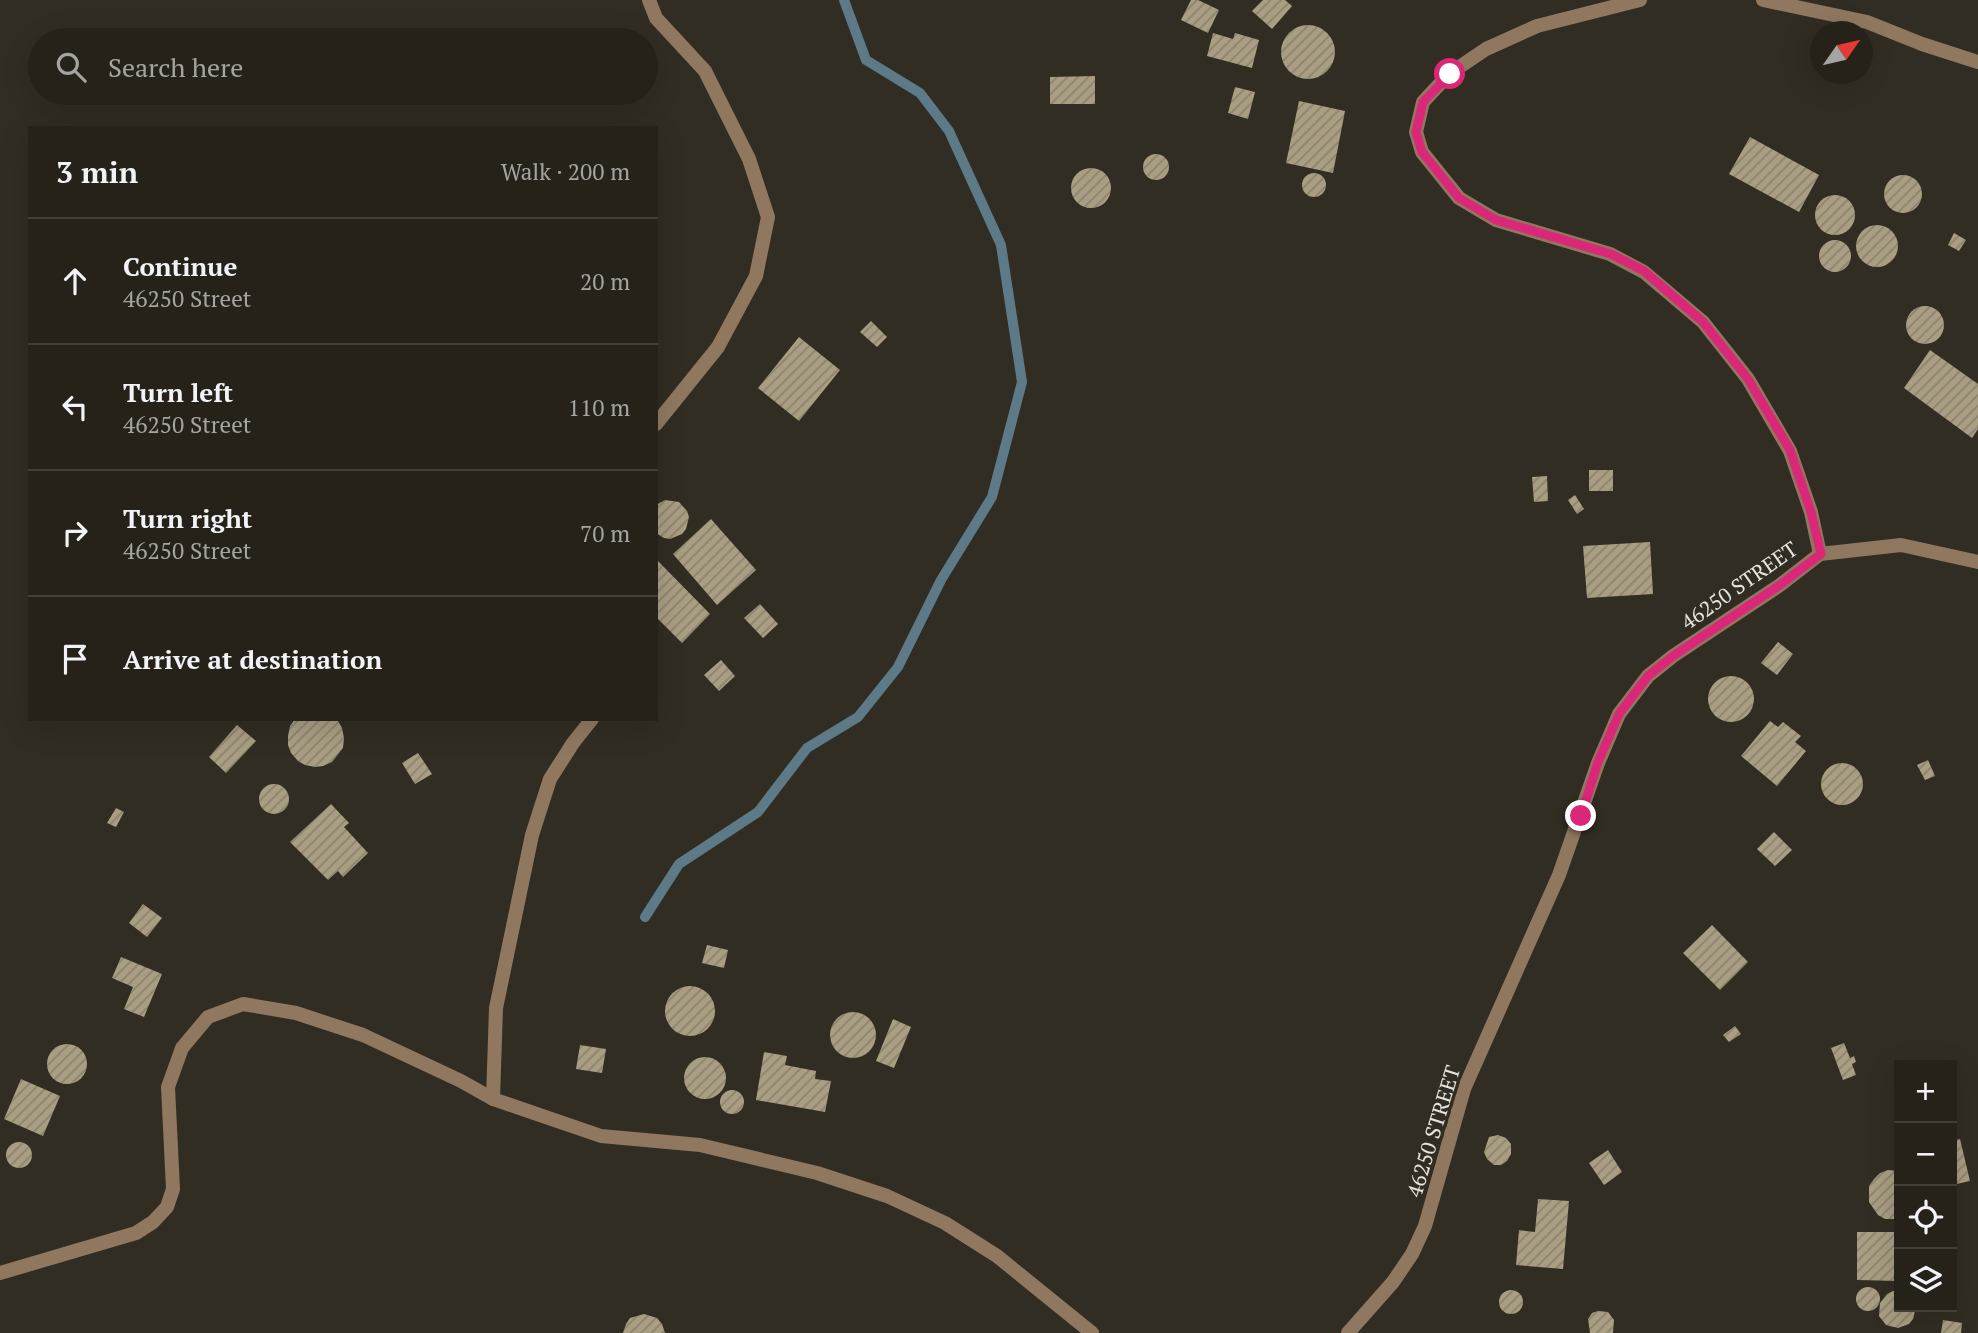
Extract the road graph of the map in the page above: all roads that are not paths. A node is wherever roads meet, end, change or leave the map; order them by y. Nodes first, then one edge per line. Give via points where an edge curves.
1 (649, 0) edge
2 (1640, 0) edge
3 (1763, 0) edge
4 (1978, 62) edge
5 (658, 422) edge
6 (1821, 554) junction
7 (1978, 562) edge
8 (590, 721) edge
9 (493, 1099) junction
10 (0, 1273) edge
11 (1092, 1333) edge
12 (1348, 1333) edge

1 - 5 street via 656,18 705,71 749,159 768,217 756,276 718,347
2 - 6 street, 46250 STREET via 1536,26 1486,49 1450,74 1423,102 1416,132 1422,152 1459,198 1496,220 1611,254 1644,271 1703,322 1748,379 1790,450
3 - 4 street via 1867,22
6 - 7 street via 1901,545
6 - 12 street, 46250 STREET via 1673,656 1648,676 1619,714 1559,876 1464,1089 1425,1226 1394,1282
8 - 9 street via 550,779 532,835 496,1008
9 - 10 street via 363,1035 296,1013 243,1004 208,1017 182,1048 168,1087 173,1189 167,1207 136,1233
9 - 11 street via 601,1136 700,1145 817,1173 887,1196 945,1223 997,1255

